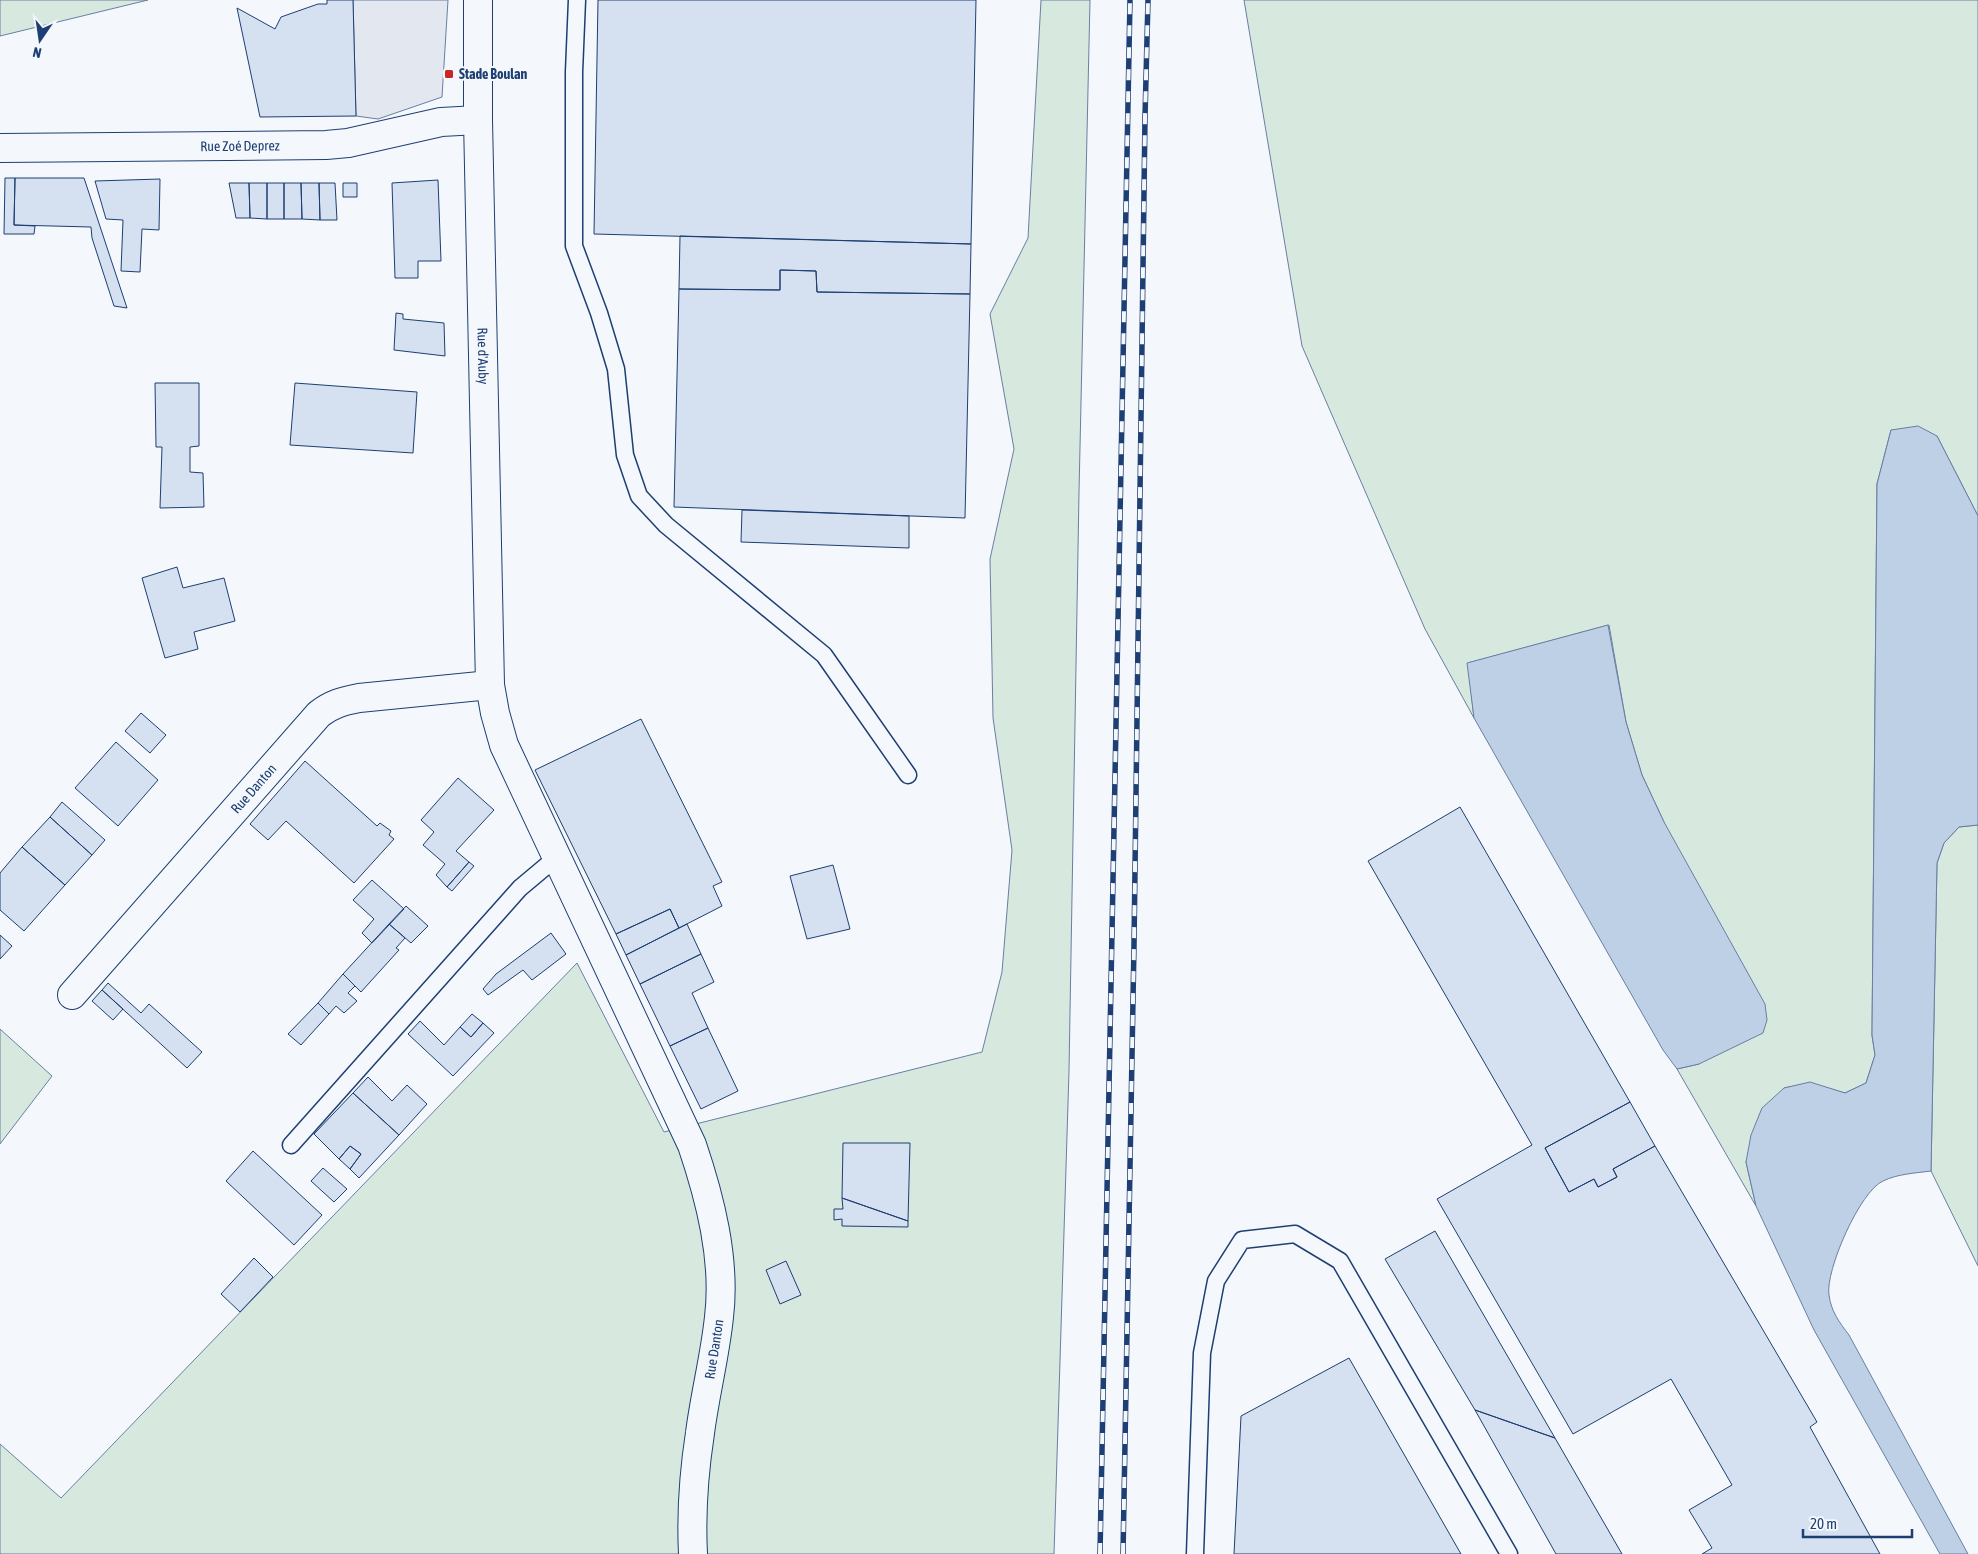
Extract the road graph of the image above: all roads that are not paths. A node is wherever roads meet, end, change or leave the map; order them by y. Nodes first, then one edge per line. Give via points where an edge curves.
1 (478, 0) edge
2 (577, 0) edge
3 (478, 120) junction
4 (0, 148) edge
5 (490, 685) junction
6 (908, 776) dead end
7 (557, 857) junction
8 (72, 995) dead end
9 (291, 1145) dead end
10 (693, 1554) edge
11 (1195, 1554) edge
12 (1509, 1554) edge

1 - 3 street, Rue d'Auby
2 - 6 lane via 574,246 600,313 616,369 625,455 639,496 666,525 824,655
3 - 4 street, Rue Zoé Deprez via 441,122 326,145
3 - 5 street, Rue d'Auby
5 - 7 street, Rue d'Auby via 504,745
5 - 8 street, Rue Danton via 359,698 329,706
7 - 9 lane via 520,888
7 - 10 street, Rue Danton via 692,1145 714,1228 720,1294 697,1455
11 - 12 lane via 1202,1353 1216,1281 1242,1240 1295,1234 1340,1261

